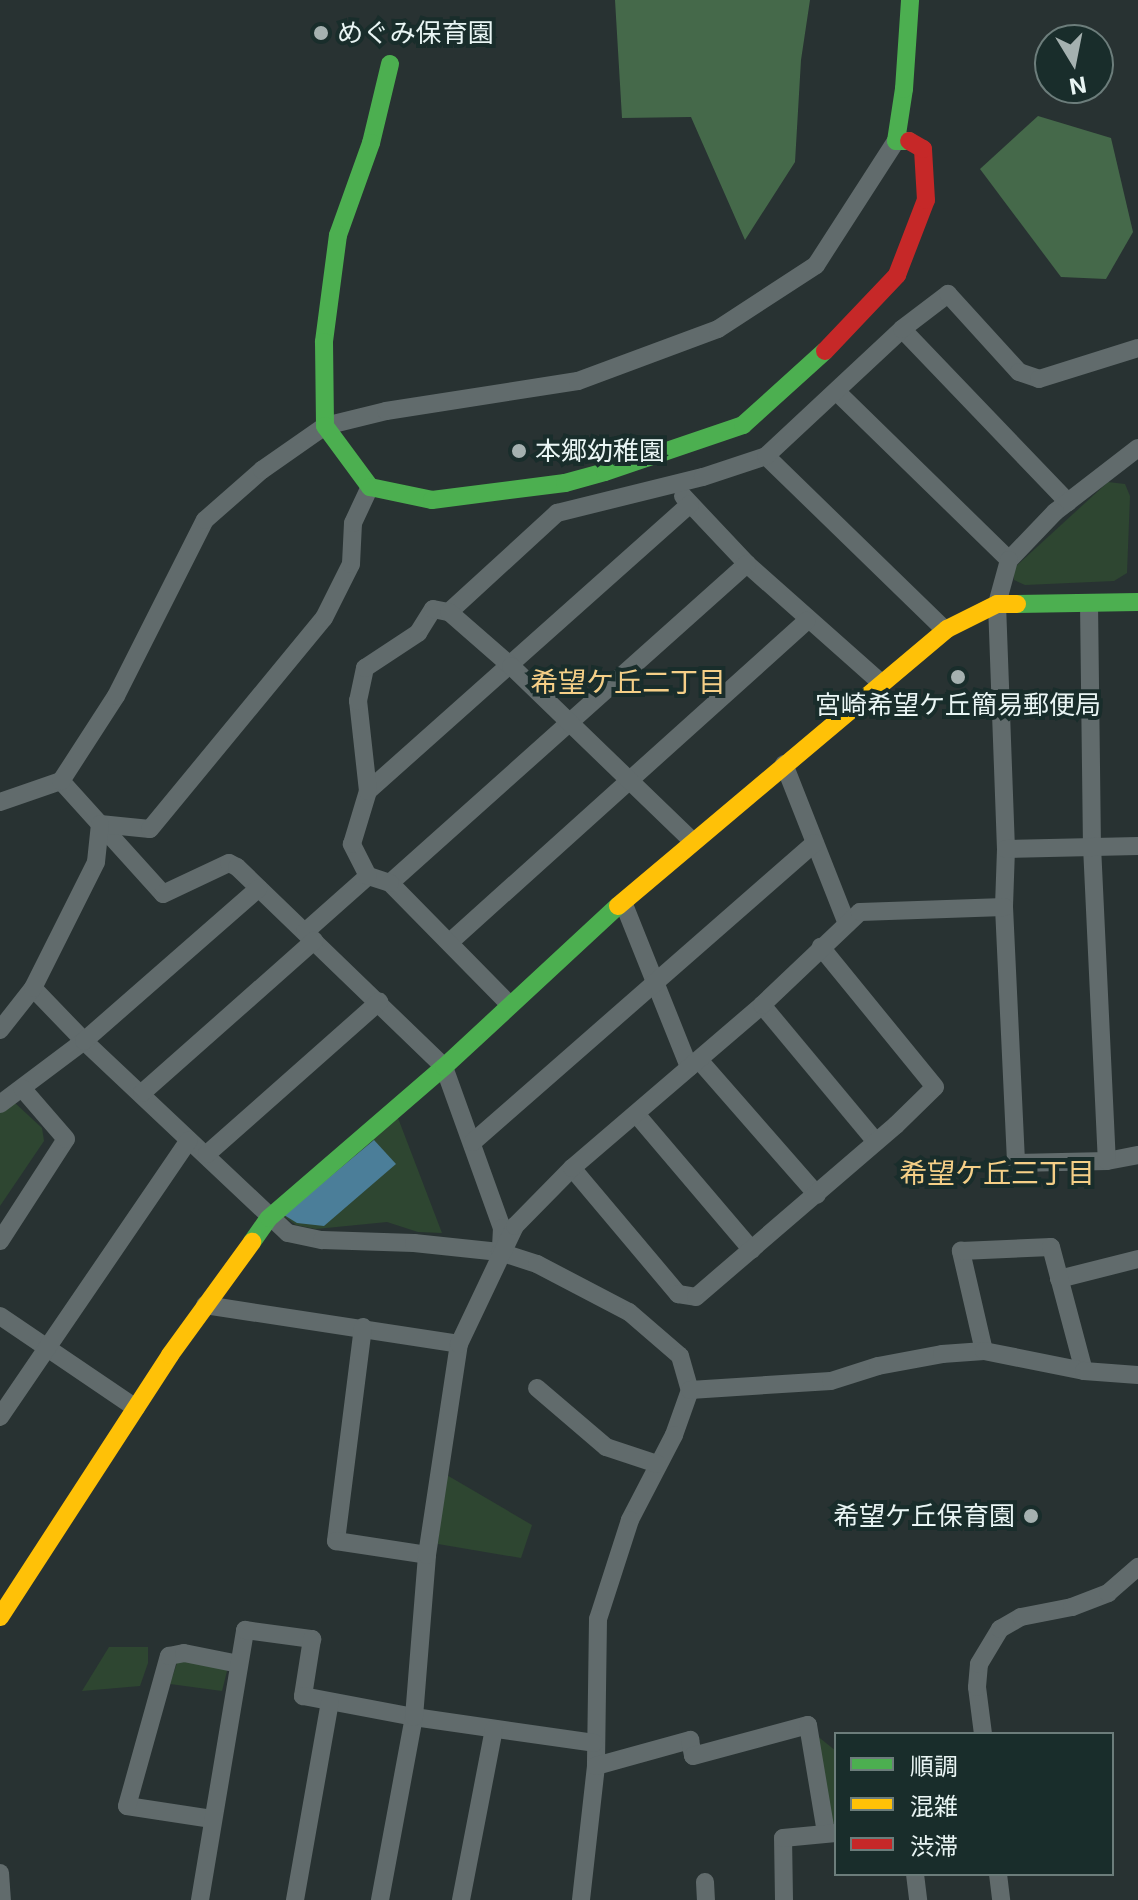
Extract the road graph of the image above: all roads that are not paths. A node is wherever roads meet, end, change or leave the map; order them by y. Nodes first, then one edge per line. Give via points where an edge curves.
1 (910, 0) edge
2 (390, 64) dead end
3 (896, 141) junction
4 (902, 329) junction
5 (1138, 348) edge
6 (837, 392) junction
7 (325, 426) junction
8 (1138, 448) edge
9 (766, 456) junction
10 (674, 484) junction
11 (370, 487) junction
12 (1068, 502) junction
13 (690, 504) junction
14 (1009, 560) junction
15 (747, 564) junction
16 (1138, 602) edge
17 (1089, 603) junction
18 (997, 604) junction
19 (449, 612) junction
20 (807, 621) junction
21 (945, 630) junction
22 (511, 666) junction
23 (881, 683) junction
24 (570, 723) junction
25 (784, 764) junction
26 (629, 780) junction
27 (61, 781) junction
28 (368, 791) junction
29 (0, 802) edge
30 (100, 824) junction
31 (692, 841) junction
32 (814, 843) junction
33 (1092, 846) junction
34 (1138, 846) edge
35 (1006, 849) junction
36 (368, 876) junction
37 (390, 883) junction
38 (259, 888) junction
39 (623, 902) junction
40 (1004, 907) junction
41 (847, 924) junction
42 (310, 937) junction
43 (450, 942) junction
44 (821, 947) junction
45 (654, 984) junction
46 (33, 988) junction
47 (379, 1002) junction
48 (509, 1004) junction
49 (762, 1005) junction
50 (0, 1030) edge
51 (84, 1041) junction
52 (694, 1064) junction
53 (444, 1067) junction
54 (22, 1088) junction
55 (142, 1093) junction
56 (0, 1104) edge
57 (637, 1115) junction
58 (189, 1140) junction
59 (473, 1142) junction
60 (876, 1142) junction
61 (207, 1154) junction
62 (1138, 1155) edge
63 (1107, 1161) junction
64 (572, 1168) junction
65 (817, 1195) junction
66 (269, 1218) junction
67 (0, 1241) edge
68 (752, 1250) junction
69 (500, 1252) junction
70 (1138, 1259) edge
71 (1059, 1279) junction
72 (205, 1305) junction
73 (0, 1316) edge
74 (363, 1327) junction
75 (459, 1344) junction
76 (45, 1347) junction
77 (984, 1351) junction
78 (1084, 1371) junction
79 (1138, 1375) edge
80 (537, 1388) dead end
81 (690, 1390) junction
82 (136, 1408) junction
83 (0, 1417) edge
84 (657, 1464) junction
85 (427, 1555) junction
86 (1138, 1567) edge
87 (1, 1613) edge
88 (239, 1664) junction
89 (330, 1702) junction
90 (414, 1717) junction
91 (494, 1729) junction
92 (983, 1732) edge
93 (594, 1743) junction
94 (596, 1766) junction
95 (212, 1819) junction
96 (831, 1833) edge
97 (0, 1873) edge
98 (915, 1876) edge
99 (998, 1876) edge
100 (2, 1900) edge
101 (200, 1900) edge
102 (295, 1900) edge
103 (380, 1900) edge
104 (461, 1900) edge
105 (581, 1900) edge
106 (784, 1900) edge
107 (918, 1900) edge
108 (1001, 1900) edge

1 - 3 street
2 - 7 street via 371,143 338,235 324,342
3 - 7 street via 816,265 718,329 578,381 386,411
3 - 11 street via 912,141 923,149 926,200 897,275 805,372 743,425 565,483 432,500
4 - 5 street via 948,294 1019,372 1039,379
4 - 6 street
4 - 12 street
6 - 9 street
6 - 14 street
7 - 11 street
7 - 27 street via 252,478 205,520 116,696
8 - 12 street
9 - 10 street
9 - 21 street
10 - 13 street
10 - 19 street via 557,513
11 - 30 street via 353,523 351,564 324,618 150,829
12 - 14 street
13 - 15 street
13 - 22 street
14 - 18 street
15 - 20 street
15 - 24 street
16 - 17 street
17 - 18 street
17 - 33 street
18 - 21 street
18 - 35 street
19 - 22 street
19 - 28 street via 433,609 418,633 363,672 358,701
20 - 23 street
20 - 26 street
21 - 23 street
22 - 24 street
22 - 28 street
23 - 25 street
24 - 26 street
24 - 37 street
25 - 31 street
25 - 32 street
26 - 31 street
26 - 43 street
27 - 29 street
27 - 30 street
28 - 36 street via 352,844
30 - 38 street via 163,894 229,863
30 - 46 street via 96,862
31 - 39 street
32 - 41 street
32 - 45 street
33 - 34 street
33 - 35 street
33 - 63 street
35 - 40 street
36 - 37 street
36 - 42 street
37 - 43 street
38 - 42 street
38 - 51 street
39 - 45 street
39 - 48 street
40 - 41 street via 860,912
40 - 63 street via 1016,1163
41 - 44 street
42 - 47 street
42 - 55 street
43 - 48 street
44 - 49 street
44 - 60 street via 935,1087
45 - 52 street
45 - 59 street
46 - 50 street
46 - 51 street
47 - 53 street
47 - 61 street
48 - 53 street
49 - 52 street
49 - 60 street
51 - 54 street
51 - 55 street
52 - 57 street
52 - 65 street
53 - 59 street
53 - 66 street
54 - 56 street
54 - 67 street via 66,1139
55 - 58 street
57 - 64 street
57 - 68 street
58 - 61 street
58 - 76 street
59 - 69 street via 502,1228
60 - 65 street
61 - 66 street
62 - 63 street
64 - 68 street via 678,1294 696,1297
64 - 69 street via 515,1226
65 - 68 street
66 - 69 street via 288,1233 322,1240
66 - 72 street
69 - 75 street
69 - 81 street via 537,1264 629,1312 680,1356
70 - 71 street
71 - 77 street via 1051,1247 961,1251
71 - 78 street
72 - 74 street
72 - 82 street
73 - 76 street
74 - 75 street
74 - 85 street via 336,1541
75 - 85 street
76 - 82 street
76 - 83 street
77 - 78 street
77 - 81 street via 878,1366 831,1381
78 - 79 street
80 - 84 street via 606,1447
81 - 84 street
82 - 87 street
84 - 93 street via 630,1520 600,1607
85 - 90 street
86 - 92 street via 1108,1593 1021,1617 1000,1629 979,1664
88 - 89 street via 245,1630 312,1639 303,1696
88 - 95 street
88 - 95 street via 184,1653 169,1656 127,1806
89 - 90 street
89 - 102 street
90 - 91 street
90 - 103 street
91 - 93 street
91 - 104 street
93 - 94 street
94 - 96 street via 690,1740 693,1756 808,1725
94 - 105 street
95 - 101 street
96 - 106 street via 783,1838
97 - 100 street
98 - 107 street
99 - 108 street

